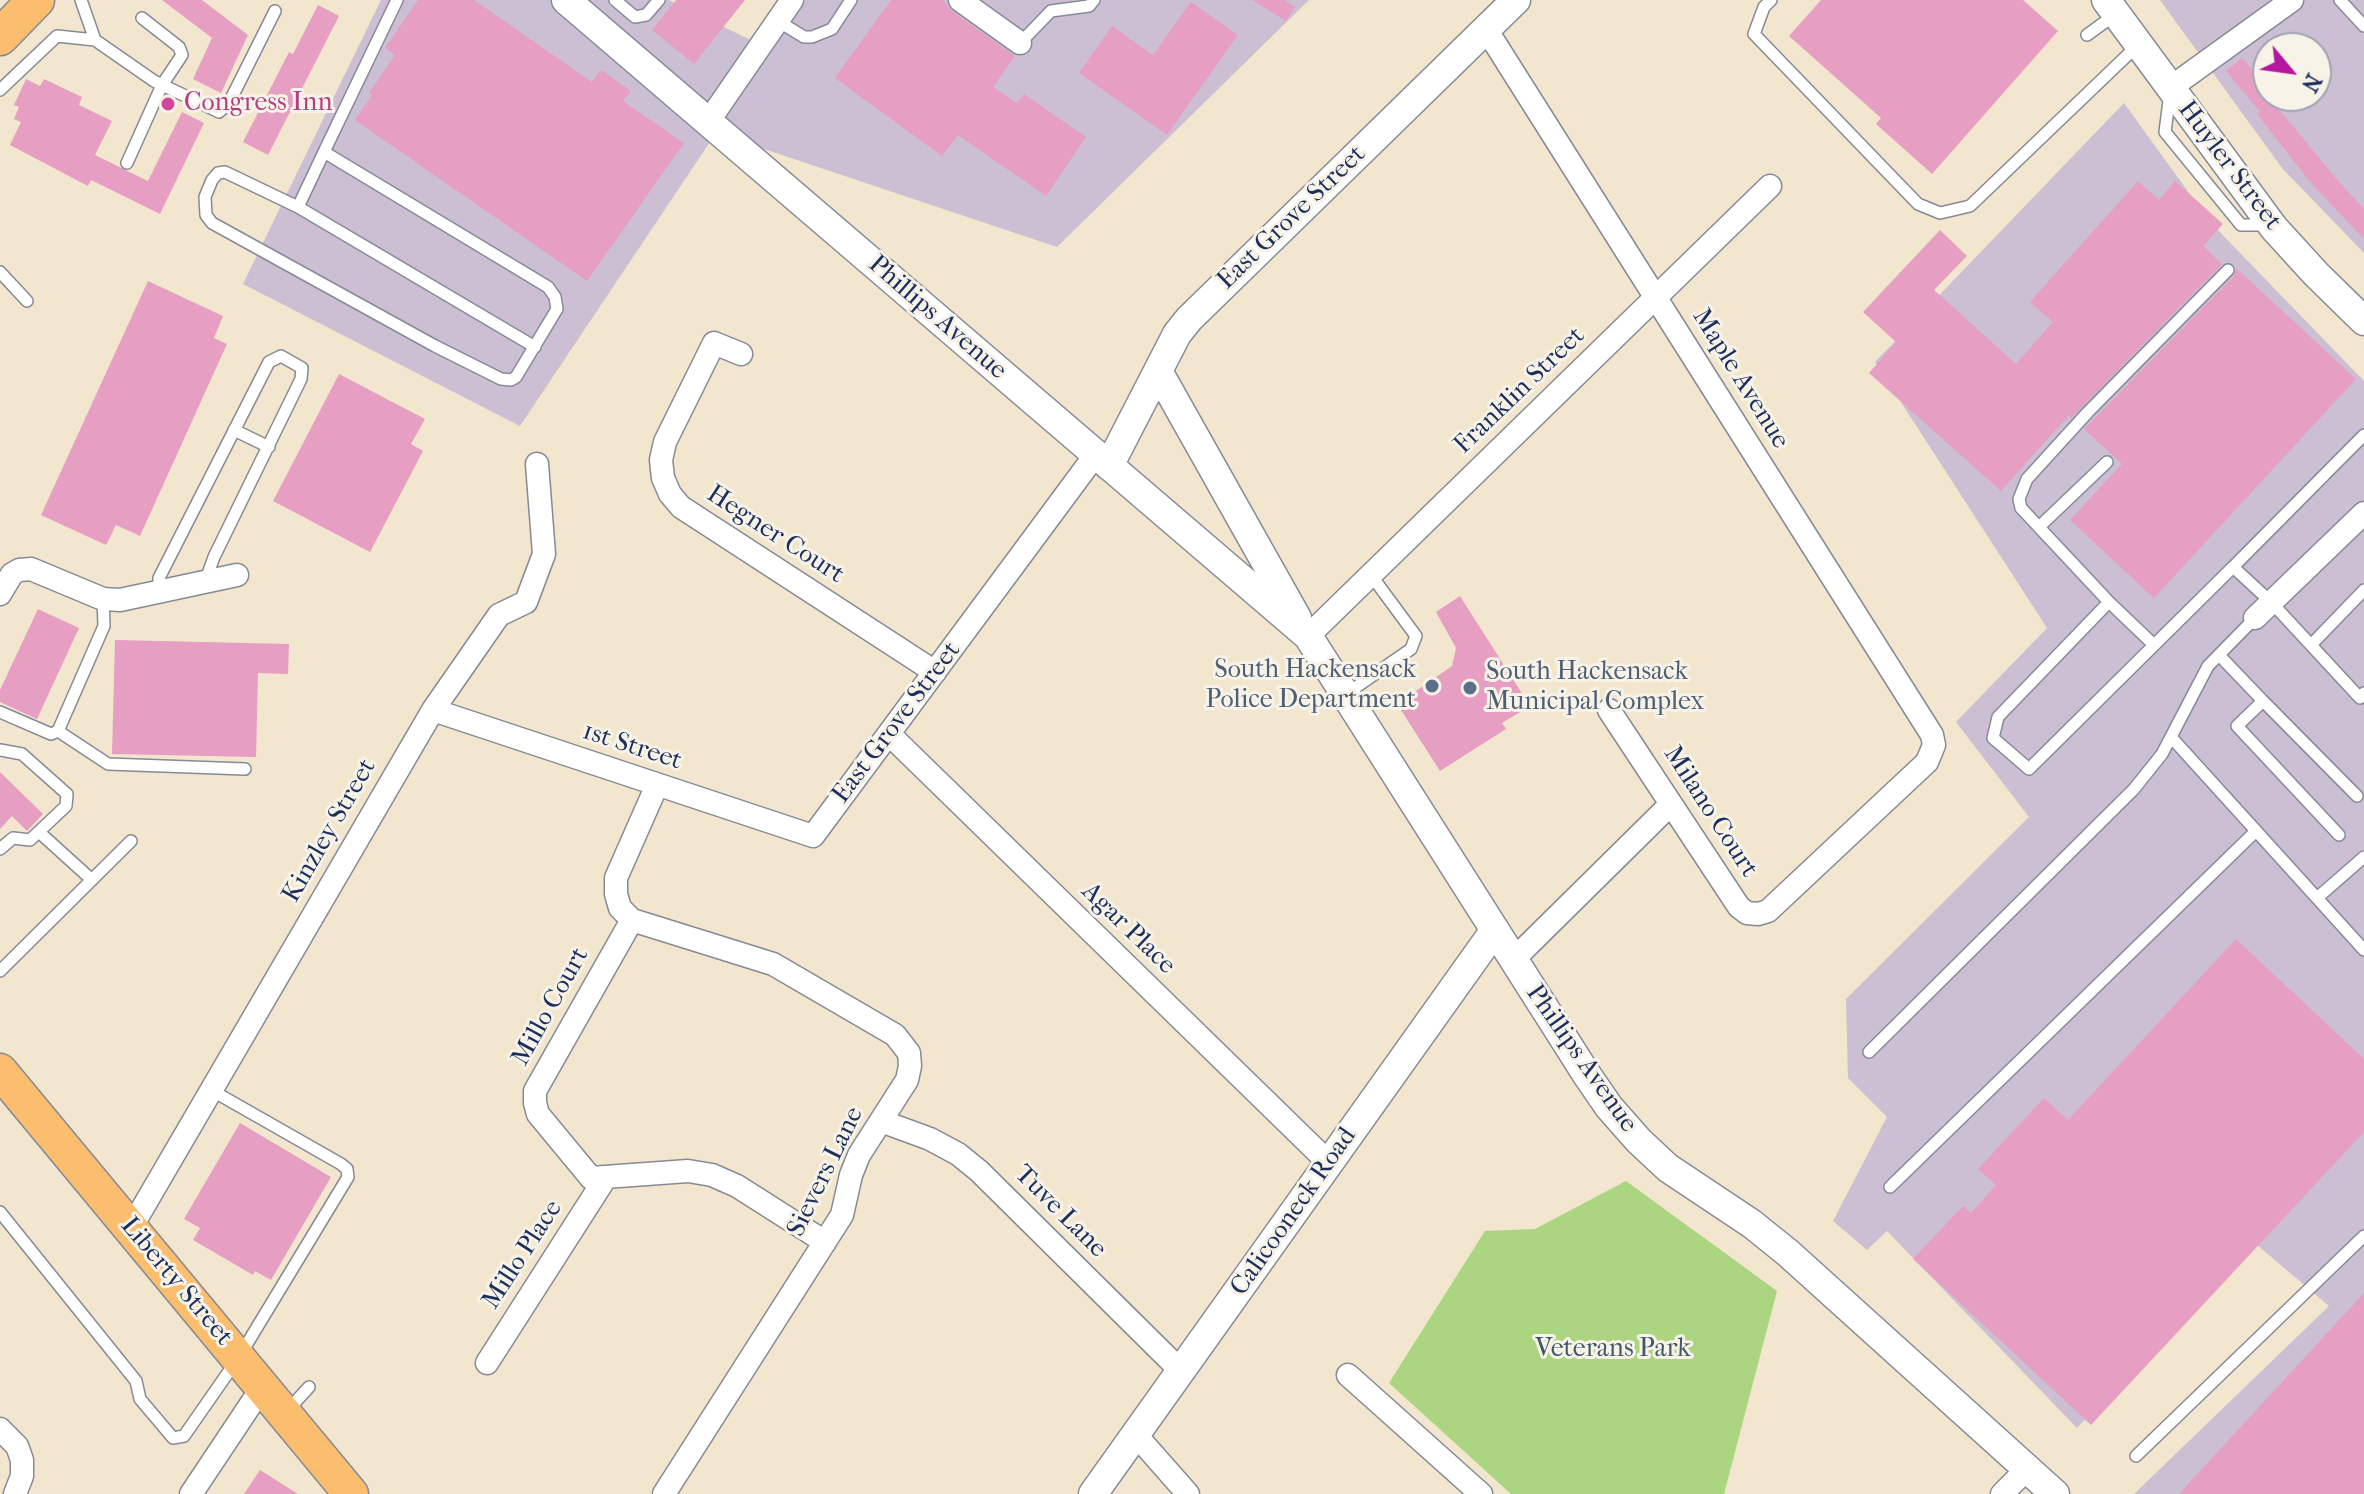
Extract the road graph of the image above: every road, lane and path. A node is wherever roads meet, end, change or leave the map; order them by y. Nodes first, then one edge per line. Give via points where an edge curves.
1 (36, 0) edge
2 (397, 0) edge
3 (566, 0) edge
4 (615, 0) edge
5 (659, 0) edge
6 (792, 0) edge
7 (851, 0) edge
8 (960, 0) edge
9 (1094, 0) edge
10 (1516, 0) edge
11 (1771, 0) edge
12 (2292, 0) edge
13 (2340, 0) edge
14 (84, 1) edge
15 (2111, 7) edge
16 (275, 11) dead end
17 (142, 18) dead end
18 (778, 21) junction
19 (2364, 26) edge
20 (1486, 29) junction
21 (2087, 35) dead end
22 (0, 37) edge
23 (95, 40) junction
24 (1020, 43) joint
25 (2138, 45) junction
26 (162, 85) junction
27 (2170, 88) junction
28 (0, 90) edge
29 (708, 122) junction
30 (324, 152) junction
31 (127, 163) dead end
32 (1770, 186) dead end
33 (298, 207) junction
34 (2228, 270) dead end
35 (0, 272) edge
36 (1655, 298) junction
37 (27, 301) dead end
38 (2364, 321) edge
39 (535, 347) junction
40 (741, 354) dead end
41 (1158, 371) junction
42 (234, 430) junction
43 (2364, 435) edge
44 (269, 447) junction
45 (1102, 460) junction
46 (2107, 462) dead end
47 (537, 464) dead end
48 (2363, 515) edge
49 (2039, 527) junction
50 (2233, 567) junction
51 (237, 575) dead end
52 (1371, 575) junction
53 (205, 582) junction
54 (2364, 590) edge
55 (159, 592) junction
56 (0, 594) edge
57 (103, 599) junction
58 (2109, 602) junction
59 (2263, 610) junction
60 (1308, 636) junction
61 (2154, 645) junction
62 (2311, 645) junction
63 (2219, 655) junction
64 (935, 672) junction
65 (2364, 693) edge
66 (1345, 695) junction
67 (2263, 701) junction
68 (433, 710) junction
69 (1609, 710) dead end
70 (0, 712) edge
71 (58, 731) junction
72 (889, 734) junction
73 (2171, 737) junction
74 (0, 750) edge
75 (245, 769) dead end
76 (657, 785) junction
77 (2357, 796) dead end
78 (1671, 804) junction
79 (2256, 831) junction
80 (39, 832) junction
81 (2339, 835) dead end
82 (813, 836) joint
83 (131, 841) dead end
84 (0, 849) edge
85 (2364, 857) edge
86 (92, 880) junction
87 (2317, 898) junction
88 (1738, 904) joint
89 (632, 920) junction
90 (1495, 930) junction
91 (2364, 950) edge
92 (1514, 959) junction
93 (0, 971) edge
94 (1869, 1052) dead end
95 (0, 1071) edge
96 (211, 1090) junction
97 (881, 1121) junction
98 (1329, 1163) junction
99 (606, 1177) junction
100 (1890, 1187) dead end
101 (0, 1212) edge
102 (131, 1228) junction
103 (2364, 1236) edge
104 (825, 1242) junction
105 (239, 1357) junction
106 (487, 1363) dead end
107 (1181, 1371) junction
108 (1348, 1375) dead end
109 (263, 1386) junction
110 (309, 1387) dead end
111 (285, 1413) junction
112 (0, 1429) edge
113 (1136, 1435) junction
114 (2136, 1456) dead end
115 (2027, 1469) junction
116 (15, 1494) edge
117 (191, 1494) edge
118 (351, 1494) edge
119 (664, 1494) edge
120 (1093, 1494) edge
121 (1188, 1494) edge
122 (1480, 1494) edge
123 (2002, 1494) edge
124 (2055, 1494) edge

1 - 22 highway
2 - 30 lane
3 - 29 street, Phillips Avenue
4 - 5 lane via 635,17 646,15
6 - 18 street
7 - 18 lane via 832,29 812,37
8 - 24 street
9 - 24 lane via 1089,6 1051,11
10 - 20 street, East Grove Street
11 - 25 lane via 1754,34 1918,204 1940,213 1970,206
12 - 27 street
13 - 19 lane
14 - 23 lane
15 - 21 lane
15 - 25 street, Huyler Street
16 - 26 lane via 229,103 219,112
17 - 26 lane via 182,55
18 - 29 street
20 - 36 street, Maple Avenue
20 - 41 street, East Grove Street via 1189,319
23 - 26 lane
23 - 28 lane via 57,36
25 - 27 street, Huyler Street
26 - 31 lane
27 - 38 street, Huyler Street via 2272,225
29 - 45 street, Phillips Avenue
30 - 33 lane
30 - 39 lane via 548,287 557,309
32 - 36 street, Franklin Street
33 - 39 lane
33 - 39 lane via 225,172 212,180 204,206 212,223 501,379 516,377
34 - 49 lane via 2027,479 2021,508
35 - 37 lane
36 - 52 street, Franklin Street
36 - 88 street, Maple Avenue via 1934,745 1927,762 1768,911 1747,913
40 - 64 street, Hegner Court via 714,343 665,442 661,460 670,494 681,507
41 - 45 street, East Grove Street
41 - 60 street, Phillips Avenue
42 - 44 lane
42 - 44 lane via 269,362 281,356 302,368 301,379
42 - 55 lane via 159,578
43 - 50 lane
44 - 53 lane
45 - 60 street, Phillips Avenue
45 - 64 street, East Grove Street
46 - 49 lane
47 - 68 street, Kinzley Street via 544,554 526,602 499,615
48 - 59 street
49 - 58 lane
50 - 59 lane
50 - 61 lane
51 - 53 street
52 - 60 street, Franklin Street
52 - 66 lane via 1416,636 1411,649
53 - 55 street
54 - 62 lane
55 - 57 street
56 - 57 street via 12,574 31,569
57 - 71 lane via 104,626
58 - 61 lane
58 - 61 lane via 1998,717 1993,738 2029,769
59 - 62 lane
59 - 63 lane
60 - 66 street, Phillips Avenue
62 - 65 lane via 2360,698
63 - 67 lane
63 - 73 lane
64 - 72 street, East Grove Street
66 - 90 street, Phillips Avenue
67 - 77 lane
67 - 81 lane via 2237,726
68 - 76 street, 1st Street
68 - 96 street, Kinzley Street
69 - 78 street, Milano Court
70 - 71 lane via 51,734
71 - 75 lane via 108,764
72 - 82 street, East Grove Street
72 - 98 street, Agar Place
73 - 79 lane
73 - 94 lane via 2134,789
74 - 80 lane via 22,754 67,794 66,806
76 - 82 street, 1st Street
76 - 89 street via 616,878 620,908
78 - 88 street, Milano Court
78 - 92 street
79 - 87 lane
79 - 100 lane
80 - 84 lane via 30,840 13,838
80 - 86 lane
83 - 86 lane
85 - 87 lane
86 - 93 lane
87 - 91 lane
89 - 97 street, Sievers Lane via 773,964 895,1035 909,1053 910,1066
89 - 99 street, Millo Court via 535,1091 538,1114 591,1178
90 - 92 street, Phillips Avenue
90 - 98 street, Calicooneck Road
92 - 115 street, Phillips Avenue via 1587,1075 1639,1141 1688,1183 1788,1253
95 - 102 main road, Liberty Street
96 - 102 street, Kinzley Street
96 - 105 lane via 341,1164 348,1177
97 - 104 street, Sievers Lane via 859,1155 842,1215
97 - 107 street, Tuve Lane via 930,1139 979,1171
98 - 107 street, Calicooneck Road
99 - 104 street via 688,1171 712,1175
99 - 106 street, Millo Place
101 - 105 lane via 136,1381 140,1399 173,1438 184,1436
102 - 105 main road, Liberty Street
103 - 114 lane
104 - 119 street, Sievers Lane
105 - 109 main road, Liberty Street
107 - 113 street, Calicooneck Road
108 - 122 street
109 - 111 main road, Liberty Street
109 - 117 street
110 - 111 lane
111 - 118 main road, Liberty Street
112 - 116 street via 17,1446 22,1460
113 - 120 street, Calicooneck Road
113 - 121 street
115 - 123 street
115 - 124 street, Phillips Avenue

